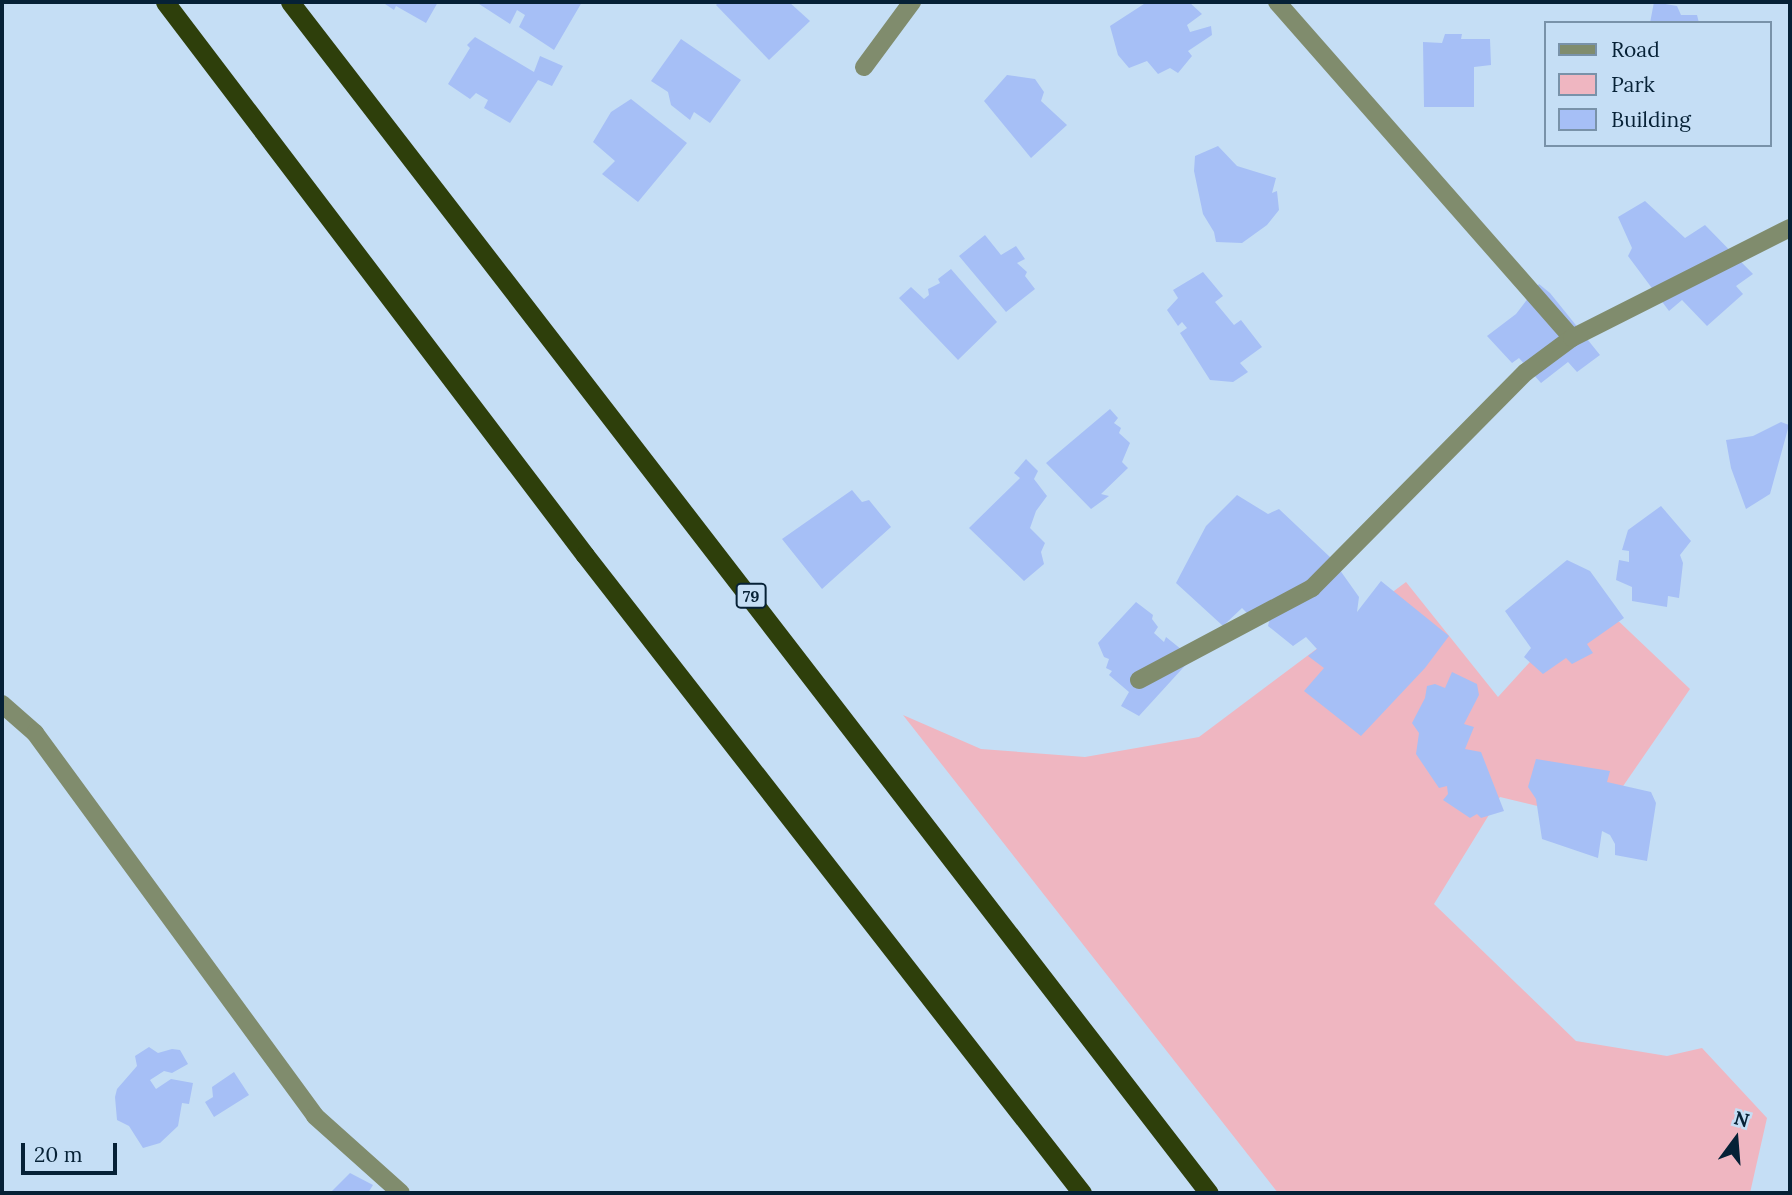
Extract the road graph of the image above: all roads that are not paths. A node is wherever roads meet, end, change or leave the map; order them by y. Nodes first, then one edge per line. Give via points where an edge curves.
1 (164, 2) edge
2 (290, 2) edge
3 (912, 2) edge
4 (1277, 2) edge
5 (864, 67) dead end
6 (1790, 228) edge
7 (1572, 338) junction
8 (1139, 680) dead end
9 (2, 704) edge
10 (401, 1193) edge
11 (1082, 1193) edge
12 (1209, 1193) edge

1 - 11 highway via 585,555
2 - 12 highway, 79
3 - 5 street
4 - 7 street
6 - 7 street
7 - 8 street via 1526,372 1312,588
9 - 10 street via 35,733 315,1116

